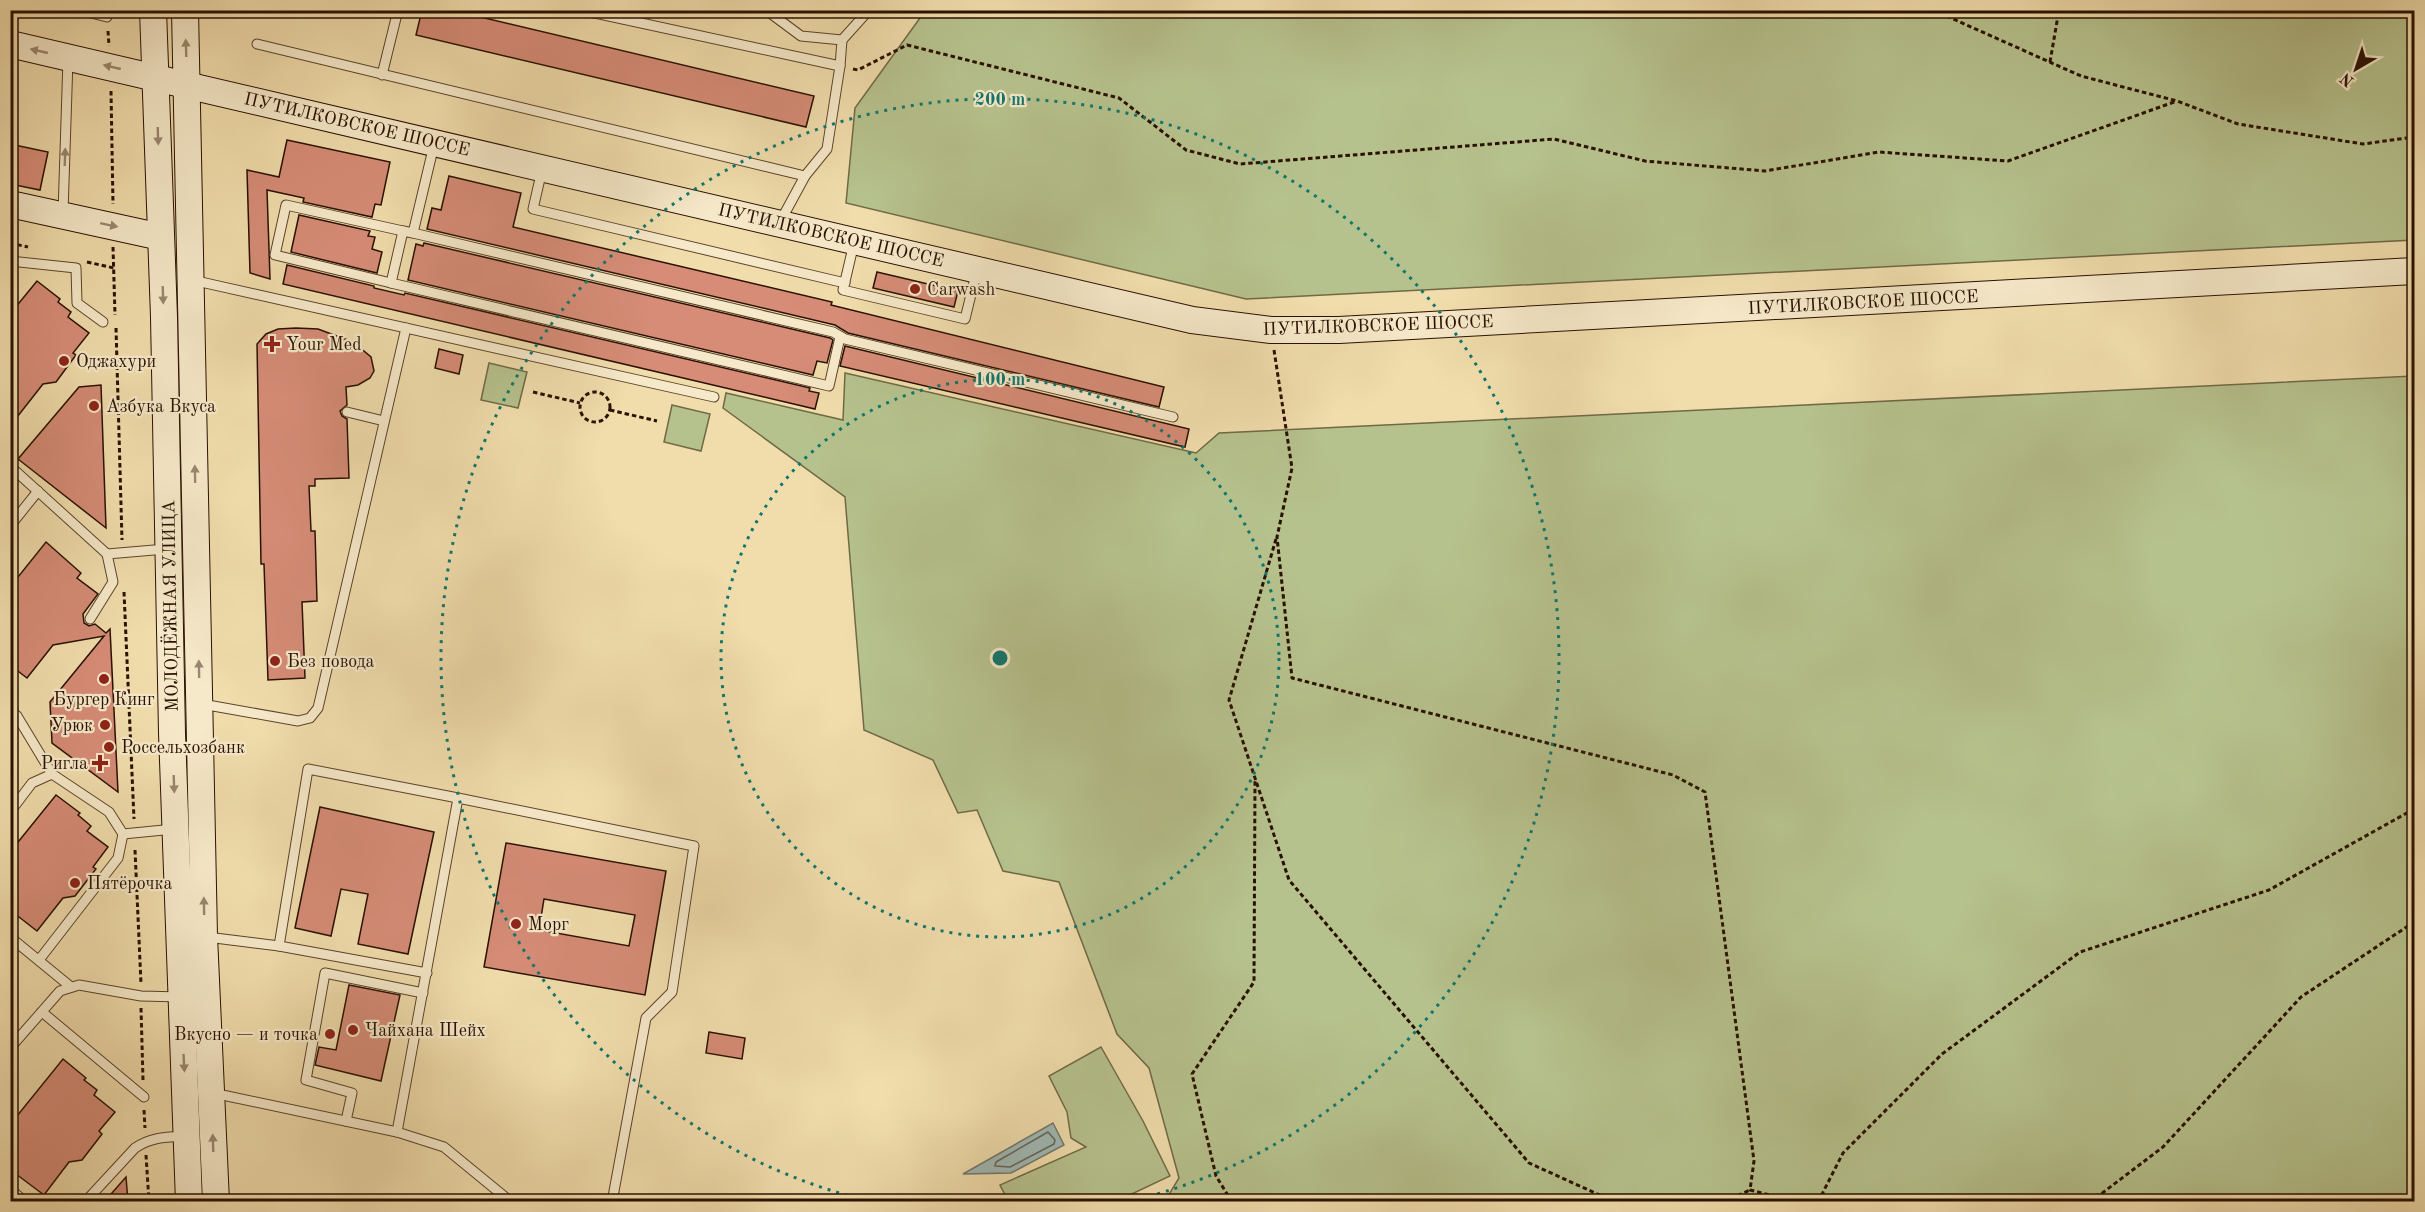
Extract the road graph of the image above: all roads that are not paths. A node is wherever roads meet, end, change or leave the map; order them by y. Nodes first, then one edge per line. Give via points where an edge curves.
1 (79, 10) edge
2 (153, 10) edge
3 (185, 10) edge
4 (398, 10) edge
5 (581, 10) edge
6 (766, 10) edge
7 (869, 10) edge
8 (107, 14) edge
9 (842, 40) junction
10 (10, 44) edge
11 (257, 44) dead end
12 (68, 57) junction
13 (840, 66) junction
14 (382, 75) junction
15 (156, 77) junction
16 (188, 85) junction
17 (434, 142) junction
18 (542, 168) junction
19 (805, 176) junction
20 (10, 204) edge
21 (63, 215) junction
22 (779, 223) junction
23 (408, 232) junction
24 (161, 237) junction
25 (855, 241) junction
26 (10, 261) edge
27 (977, 270) junction
28 (2415, 271) edge
29 (192, 279) junction
30 (845, 282) junction
31 (391, 283) junction
32 (103, 322) dead end
33 (406, 328) junction
34 (840, 337) junction
35 (714, 397) dead end
36 (347, 412) dead end
37 (1173, 417) dead end
38 (384, 421) junction
39 (10, 466) edge
40 (38, 491) junction
41 (10, 526) edge
42 (168, 549) junction
43 (107, 554) junction
44 (90, 620) dead end
45 (200, 704) junction
46 (10, 710) edge
47 (51, 774) junction
48 (458, 798) junction
49 (10, 812) edge
50 (175, 829) junction
51 (123, 834) junction
52 (204, 936) junction
53 (10, 937) edge
54 (279, 946) junction
55 (39, 960) junction
56 (427, 973) junction
57 (71, 987) junction
58 (423, 993) junction
59 (181, 997) junction
60 (42, 1012) junction
61 (10, 1048) edge
62 (211, 1092) junction
63 (144, 1097) road end
64 (346, 1121) junction
65 (397, 1132) junction
66 (187, 1136) junction
67 (10, 1189) edge
68 (26, 1202) edge
69 (85, 1202) edge
70 (189, 1202) edge
71 (216, 1202) edge
72 (511, 1202) edge
73 (612, 1202) edge

1 - 8 lane
2 - 15 main road, МОЛОДЁЖНАЯ УЛИЦА
16 -> 3 main road, МОЛОДЁЖНАЯ УЛИЦА
4 - 14 lane
5 - 13 lane
6 - 9 lane via 801,36
7 - 9 lane
9 - 13 lane
12 -> 10 main road, ПУТИЛКОВСКОЕ ШОССЕ
11 - 14 lane
15 -> 12 main road, ПУТИЛКОВСКОЕ ШОССЕ
21 -> 12 lane
13 - 19 lane via 827,149
14 - 19 lane
15 - 16 main road, ПУТИЛКОВСКОЕ ШОССЕ
15 -> 24 main road, МОЛОДЁЖНАЯ УЛИЦА
16 - 17 main road, ПУТИЛКОВСКОЕ ШОССЕ
16 - 29 main road, МОЛОДЁЖНАЯ УЛИЦА
17 - 18 main road, ПУТИЛКОВСКОЕ ШОССЕ
17 - 23 lane
18 - 22 main road, ПУТИЛКОВСКОЕ ШОССЕ
18 - 30 lane via 533,208
19 - 22 lane
20 - 21 main road
21 -> 24 main road
22 - 25 main road, ПУТИЛКОВСКОЕ ШОССЕ
23 - 31 lane
23 - 31 lane via 286,205 275,255
23 - 34 lane
24 -> 42 main road, МОЛОДЁЖНАЯ УЛИЦА
25 - 27 main road, ПУТИЛКОВСКОЕ ШОССЕ
25 - 30 lane
26 - 32 lane via 76,268 77,303
27 - 28 main road, ПУТИЛКОВСКОЕ ШОССЕ via 1192,320 1271,330 1339,330
27 - 30 lane via 965,319 843,290
29 - 33 lane
45 -> 29 main road, МОЛОДЁЖНАЯ УЛИЦА
31 - 34 lane via 829,386
33 - 35 lane
33 - 38 lane
34 - 37 lane
36 - 38 lane
38 - 45 lane via 318,708 310,718 298,721
39 - 40 lane
40 - 41 lane
40 - 43 lane
42 - 43 lane
42 -> 50 main road, МОЛОДЁЖНАЯ УЛИЦА
43 - 44 lane via 113,582
52 -> 45 main road, МОЛОДЁЖНАЯ УЛИЦА
46 - 47 lane
47 - 49 lane via 32,783
47 - 51 lane via 109,812
48 - 54 lane via 309,769
48 - 56 lane
48 - 73 lane via 694,846 672,993 646,1018
50 - 51 lane
50 - 59 main road, МОЛОДЁЖНАЯ УЛИЦА
51 - 55 lane via 118,858
52 - 54 lane
52 - 62 main road, МОЛОДЁЖНАЯ УЛИЦА
53 - 55 lane
54 - 56 lane
55 - 57 lane
56 - 58 lane
57 - 59 lane
57 - 60 lane via 60,991
58 - 64 lane via 325,973 306,1080 352,1093
58 - 65 lane
59 -> 66 main road, МОЛОДЁЖНАЯ УЛИЦА
60 - 61 lane
60 - 63 lane
62 - 64 lane
71 -> 62 main road, МОЛОДЁЖНАЯ УЛИЦА
64 - 65 lane
65 - 72 lane via 444,1148
66 - 69 lane via 145,1141
66 - 70 main road, МОЛОДЁЖНАЯ УЛИЦА
67 - 68 lane

